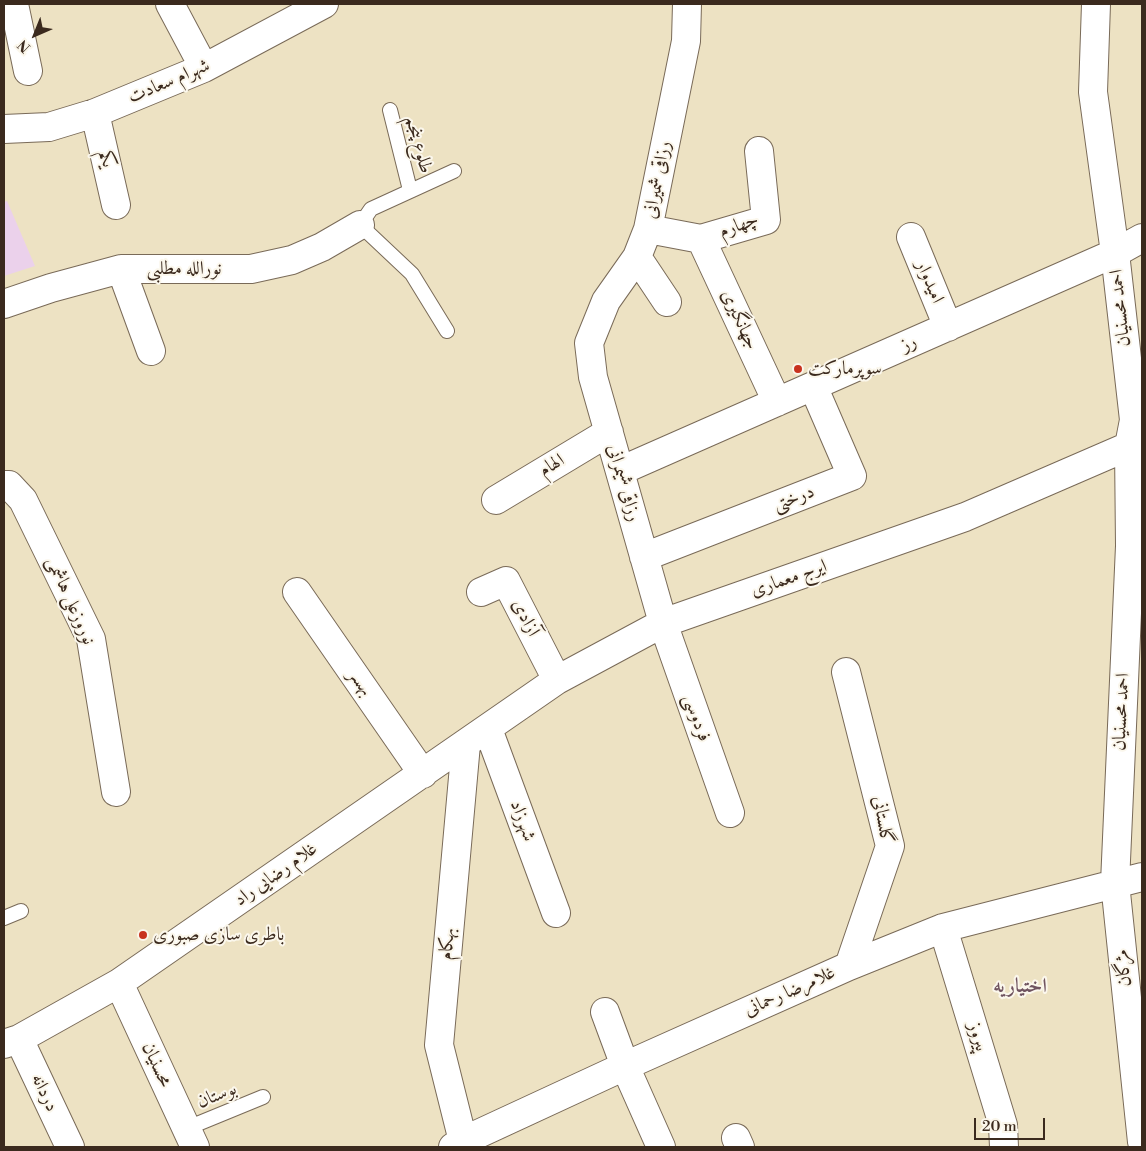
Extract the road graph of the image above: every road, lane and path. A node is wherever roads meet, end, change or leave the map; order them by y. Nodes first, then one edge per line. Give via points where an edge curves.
1 (14, 4) edge
2 (170, 4) edge
3 (324, 4) edge
4 (687, 4) edge
5 (1096, 4) edge
6 (204, 68) junction
7 (28, 71) dead end
8 (390, 110) dead end
9 (95, 113) junction
10 (4, 129) edge
11 (759, 151) dead end
12 (454, 171) dead end
13 (410, 190) junction
14 (116, 205) dead end
15 (360, 225) junction
16 (648, 229) junction
17 (910, 237) dead end
18 (1142, 238) edge
19 (701, 239) junction
20 (1115, 253) junction
21 (637, 257) junction
22 (121, 269) junction
23 (667, 302) dead end
24 (4, 304) edge
25 (948, 327) junction
26 (447, 331) dead end
27 (589, 343) joint
28 (151, 351) dead end
29 (813, 386) junction
30 (777, 402) junction
31 (1135, 427) edge
32 (609, 432) junction
33 (620, 471) junction
34 (4, 485) edge
35 (496, 500) dead end
36 (1136, 542) edge
37 (644, 557) junction
38 (296, 592) dead end
39 (480, 592) dead end
40 (663, 623) junction
41 (846, 672) dead end
42 (557, 680) junction
43 (488, 729) junction
44 (466, 744) junction
45 (423, 774) junction
46 (116, 792) dead end
47 (730, 813) dead end
48 (1142, 877) edge
49 (1115, 883) junction
50 (21, 911) dead end
51 (556, 913) dead end
52 (4, 918) edge
53 (943, 928) junction
54 (849, 966) junction
55 (119, 983) junction
56 (605, 1012) dead end
57 (11, 1042) edge
58 (624, 1066) junction
59 (263, 1097) dead end
60 (190, 1138) edge
61 (1142, 1142) edge
62 (458, 1144) edge
63 (70, 1147) edge
64 (660, 1147) edge
65 (1004, 1147) edge

1 - 7 street
2 - 6 street
3 - 6 street, شهرام سعادت
4 - 16 street, رزاقی شمیرانی via 686,41
5 - 20 street, احمد محسنیان via 1093,92
6 - 9 street, شهرام سعادت
8 - 13 lane, طلوع پنجم
9 - 10 street, شهرام سعادت via 49,126
9 - 14 street, یکم
11 - 19 street, چهارم via 766,220
12 - 13 lane
13 - 15 lane via 371,209
15 - 22 street, نورالله مطلبی via 322,248 292,260 251,268
15 - 26 lane via 412,274
16 - 19 street, چهارم
16 - 21 street, رزاقی شمیرانی
17 - 25 street, امیدوار
18 - 20 street, رز
19 - 30 street, جهانگیری
20 - 25 street, رز
20 - 31 street, احمد محسنیان
21 - 23 street
21 - 27 street, رزاقی شمیرانی via 606,301
22 - 24 street, نورالله مطلبی
22 - 28 street
25 - 29 street, رز
27 - 32 street, رزاقی شیمرانی via 593,377
29 - 30 street, رز
29 - 37 street, درختی via 852,476
30 - 33 street, رز
31 - 36 street, احمد محسنیان
31 - 40 street, ایرج معماری via 965,517
32 - 33 street, رزاقی شیمرانی
32 - 35 street, الهام
33 - 37 street, رزاقی شیمرانی
34 - 46 street, نوروزعلی هاشمی via 22,500 91,639
36 - 49 street, احمد محسنیان
37 - 40 street, رزاقی شیمرانی
38 - 45 street, بهسر
39 - 42 street, آزادی via 506,580
40 - 42 street, ایرج معماری
40 - 47 street, فردوسی
41 - 54 street, گلستانی via 890,846
42 - 43 street, ایرج معماری
43 - 44 street, ایرج معماری
43 - 51 street, شهرزاد
44 - 45 street, غلام رضایی راد
44 - 62 street, بهکام via 439,1045
45 - 55 street, غلام رضایی راد
48 - 49 street, غلامرضا رحمانی
49 - 53 street, غلامرضا رحمانی
49 - 61 street, مژگان
50 - 52 lane
53 - 54 street, غلامرضا رحمانی
53 - 65 street, پیروز via 1003,1124
54 - 58 street, غلامرضا رحمانی
55 - 57 street, غلام رضایی راد
55 - 60 street, محسنیان
56 - 58 street
57 - 63 street, دردانه
58 - 62 street, غلامرضا رحمانی
58 - 64 street
59 - 60 lane, بوستان

